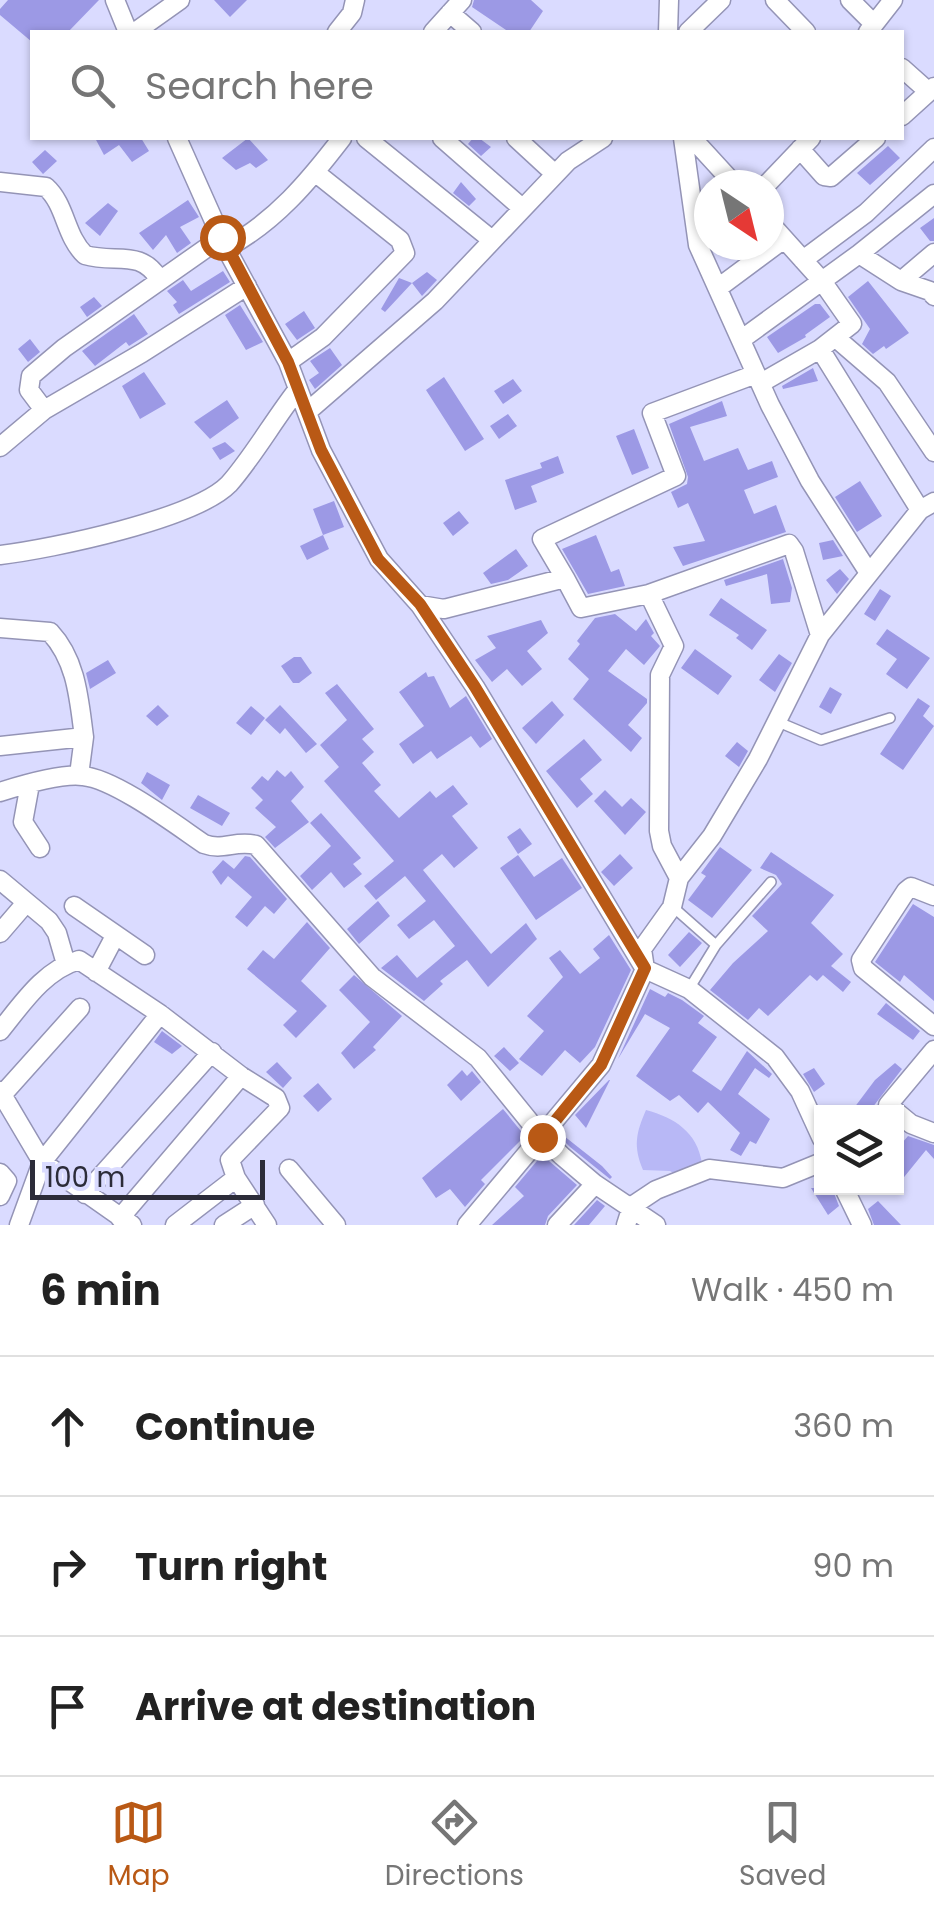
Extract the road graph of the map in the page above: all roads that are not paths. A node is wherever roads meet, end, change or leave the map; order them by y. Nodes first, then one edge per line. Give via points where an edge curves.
1 (115, 0) edge
2 (180, 0) edge
3 (668, 0) edge
4 (721, 0) edge
5 (775, 0) edge
6 (850, 0) edge
7 (893, 0) edge
8 (349, 4) edge
9 (456, 6) edge
10 (871, 28) edge
11 (131, 30) edge
12 (135, 30) edge
13 (337, 30) edge
14 (435, 30) edge
15 (471, 30) edge
16 (668, 30) edge
17 (690, 30) edge
18 (804, 30) edge
19 (904, 69) edge
20 (932, 90) edge
21 (904, 114) edge
22 (178, 140) edge
23 (341, 140) edge
24 (368, 140) edge
25 (444, 140) edge
26 (518, 140) edge
27 (594, 140) edge
28 (683, 140) edge
29 (694, 140) edge
30 (874, 140) edge
31 (805, 143) edge
32 (934, 148) edge
33 (721, 170) edge
34 (780, 170) edge
35 (316, 173) junction
36 (555, 174) junction
37 (0, 182) edge
38 (934, 194) edge
39 (522, 208) junction
40 (784, 239) edge
41 (492, 240) junction
42 (224, 242) junction
43 (934, 253) edge
44 (860, 254) junction
45 (756, 260) edge
46 (803, 260) junction
47 (160, 280) junction
48 (822, 281) junction
49 (901, 281) junction
50 (246, 286) junction
51 (718, 288) junction
52 (934, 296) edge
53 (742, 339) junction
54 (828, 344) junction
55 (288, 362) junction
56 (758, 378) junction
57 (298, 389) junction
58 (44, 410) junction
59 (307, 412) junction
60 (0, 447) edge
61 (934, 452) edge
62 (927, 506) edge
63 (0, 555) edge
64 (869, 573) junction
65 (565, 578) junction
66 (650, 594) junction
67 (420, 604) junction
68 (0, 628) edge
69 (820, 635) junction
70 (890, 718) dead end
71 (776, 721) junction
72 (84, 737) junction
73 (0, 746) edge
74 (80, 775) junction
75 (30, 784) junction
76 (0, 792) edge
77 (40, 848) dead end
78 (680, 878) junction
79 (0, 880) edge
80 (771, 882) dead end
81 (934, 896) edge
82 (25, 904) junction
83 (74, 906) dead end
84 (672, 906) junction
85 (0, 933) edge
86 (115, 936) junction
87 (716, 945) junction
88 (145, 955) dead end
89 (66, 964) junction
90 (645, 968) junction
91 (96, 972) junction
92 (689, 989) junction
93 (80, 1008) dead end
94 (160, 1014) junction
95 (934, 1026) edge
96 (0, 1031) edge
97 (934, 1050) edge
98 (212, 1052) junction
99 (241, 1076) junction
100 (1, 1092) edge
101 (814, 1123) edge
102 (934, 1133) edge
103 (542, 1137) junction
104 (42, 1162) junction
105 (814, 1165) edge
106 (289, 1169) dead end
107 (0, 1173) edge
108 (236, 1178) junction
109 (595, 1184) junction
110 (86, 1194) junction
111 (847, 1195) edge
112 (0, 1196) edge
113 (255, 1204) junction
114 (100, 1216) edge
115 (629, 1216) edge
116 (126, 1222) edge
117 (19, 1225) edge
118 (175, 1225) edge
119 (224, 1225) edge
120 (267, 1225) edge
121 (336, 1225) edge
122 (467, 1225) edge
123 (557, 1225) edge
124 (656, 1225) edge
125 (862, 1225) edge

1 - 11 street
2 - 12 street
3 - 16 street
4 - 17 street
5 - 18 street
6 - 10 street
7 - 10 street
8 - 13 street
9 - 14 street
9 - 15 street
19 - 20 street
20 - 21 street
22 - 42 street
23 - 35 street
24 - 41 street
25 - 39 street
26 - 36 street
27 - 36 street
28 - 51 street via 693,228
29 - 33 street
30 - 31 street via 828,178
31 - 34 street
32 - 46 street via 866,213
35 - 42 street via 266,222
35 - 55 street via 400,240 406,253 323,337
36 - 39 street
37 - 47 street via 46,187 85,255 141,261
38 - 44 street
39 - 41 street
40 - 46 street
41 - 59 street via 435,300
42 - 47 street
42 - 50 street
43 - 49 street
44 - 48 street
44 - 49 street
45 - 51 street
46 - 48 street
47 - 58 street via 32,376 30,390
48 - 53 street
48 - 54 street via 850,319
49 - 52 street
50 - 55 street
50 - 58 street
51 - 53 street
53 - 56 street
54 - 56 street
54 - 61 street via 886,382
54 - 62 street
55 - 57 street
56 - 64 street via 810,481
56 - 65 street via 652,413 676,476 542,539
57 - 59 street
57 - 63 street via 228,485 208,501
58 - 60 street
59 - 67 street via 378,559
62 - 64 street
64 - 69 street
65 - 66 street via 582,608
65 - 67 street via 444,609
66 - 69 street via 790,544
66 - 78 street via 674,646 660,675 659,831
67 - 90 street
68 - 72 street via 50,632 62,644 76,680
69 - 71 street
70 - 71 lane via 821,740
71 - 78 street via 712,836
72 - 73 street
72 - 74 street
74 - 75 street
74 - 103 street via 104,780 204,844 256,846 372,977 478,1058
75 - 76 street
75 - 77 street via 23,822
78 - 84 street
79 - 82 street
80 - 87 lane
81 - 95 street via 909,888 862,960 863,968
82 - 85 street
82 - 89 street via 57,933
83 - 86 street
84 - 87 lane
84 - 90 street via 642,949
86 - 88 street
86 - 91 street
87 - 92 lane
89 - 91 street via 79,960
89 - 96 street via 40,983
90 - 92 street
90 - 103 street via 601,1065
91 - 94 street
92 - 101 street via 786,1069
93 - 100 street
94 - 98 street
94 - 104 street
97 - 102 street via 888,1105
98 - 99 street
98 - 110 street
99 - 108 street via 276,1098 280,1108 230,1160
99 - 116 street
100 - 104 street
103 - 109 street
103 - 122 street
104 - 110 street
104 - 117 street
105 - 115 street via 783,1178 709,1169 656,1190
106 - 121 street
107 - 112 street via 7,1182
108 - 113 street
108 - 118 street
109 - 115 street
109 - 123 street
110 - 114 street
111 - 125 street
113 - 119 street
113 - 120 street
114 - 116 street
115 - 124 street

